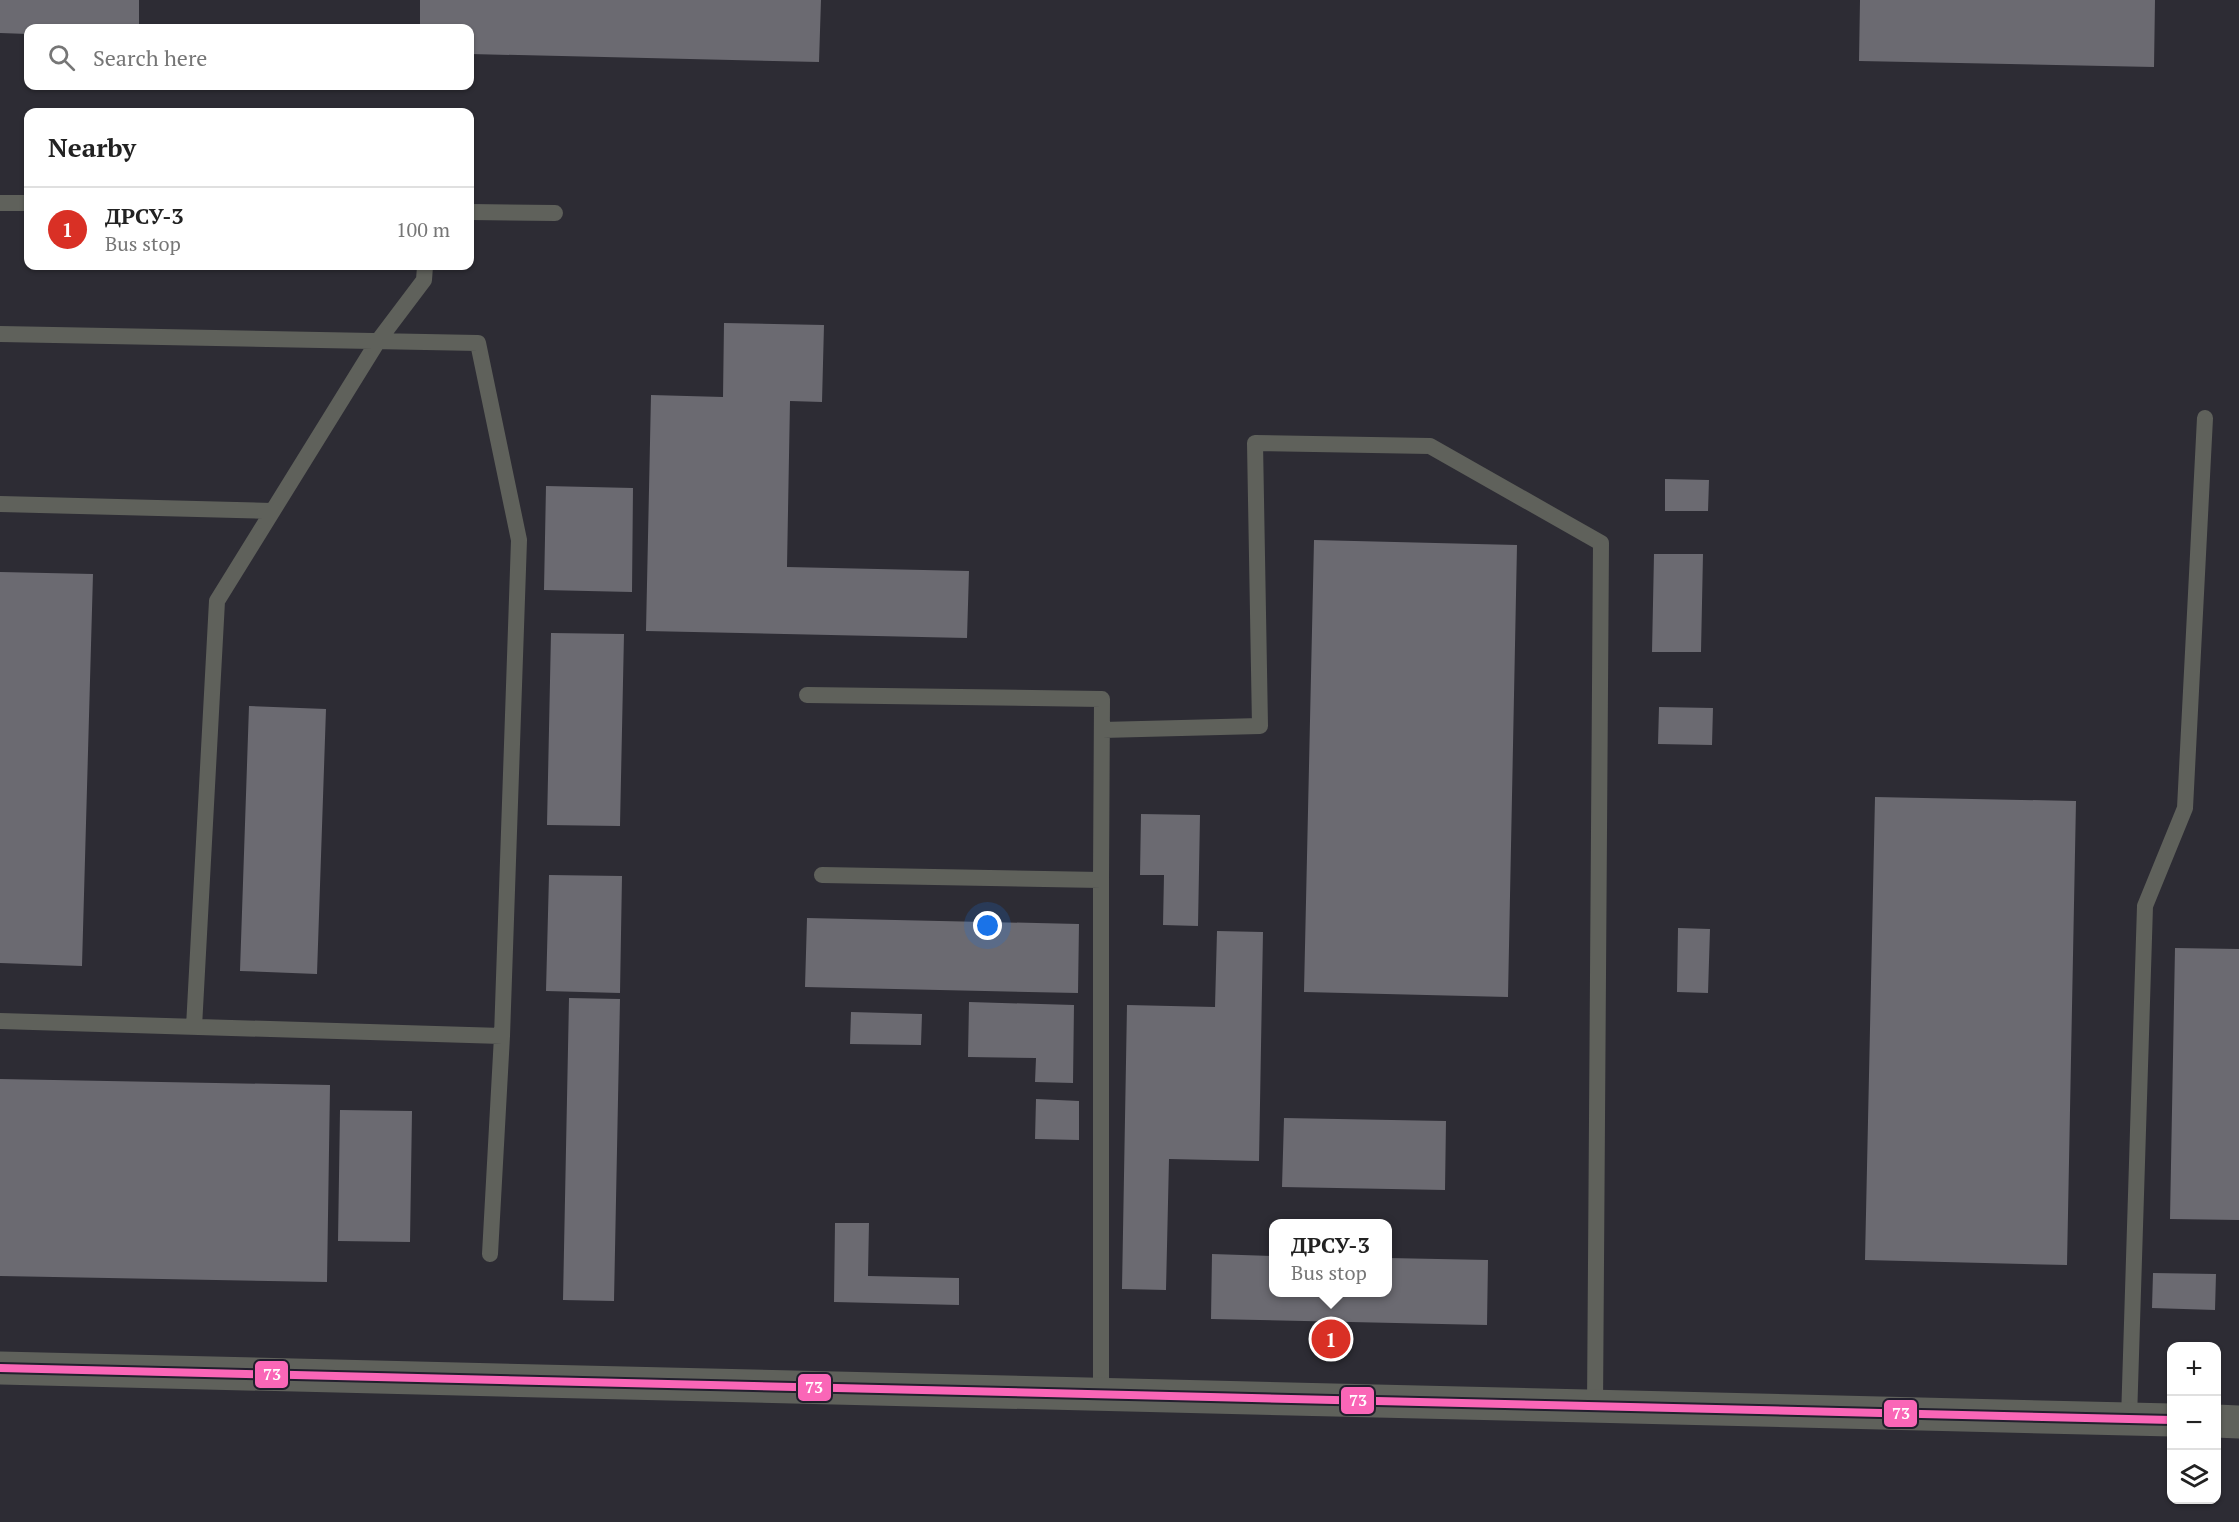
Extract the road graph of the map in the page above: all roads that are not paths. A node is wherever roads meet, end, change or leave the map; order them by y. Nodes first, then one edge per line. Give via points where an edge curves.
1 (0, 203) edge
2 (24, 203) edge
3 (474, 212) edge
4 (555, 213) dead end
5 (425, 270) edge
6 (0, 334) edge
7 (378, 341) junction
8 (2205, 418) dead end
9 (0, 504) edge
10 (272, 511) junction
11 (807, 695) dead end
12 (1102, 730) junction
13 (822, 875) dead end
14 (1101, 880) junction
15 (0, 1021) edge
16 (194, 1027) junction
17 (502, 1036) junction
18 (490, 1254) dead end
19 (0, 1368) edge
20 (1101, 1394) junction
21 (1595, 1407) junction
22 (2129, 1419) junction
23 (2167, 1420) edge
24 (2221, 1421) edge
25 (2239, 1422) edge

1 - 2 lane
3 - 4 lane
5 - 7 lane via 424,280
6 - 7 lane
7 - 10 lane
7 - 17 lane via 478,343 519,540
8 - 22 lane via 2185,808 2145,906
9 - 10 lane
10 - 16 lane via 217,601
11 - 12 lane via 1102,699
12 - 14 lane
12 - 21 lane via 1260,726 1255,443 1430,446 1601,543
13 - 14 lane
14 - 20 lane
15 - 16 lane
16 - 17 lane
17 - 18 lane
19 - 20 street
20 - 21 street
21 - 22 street
22 - 23 street
24 - 25 street

